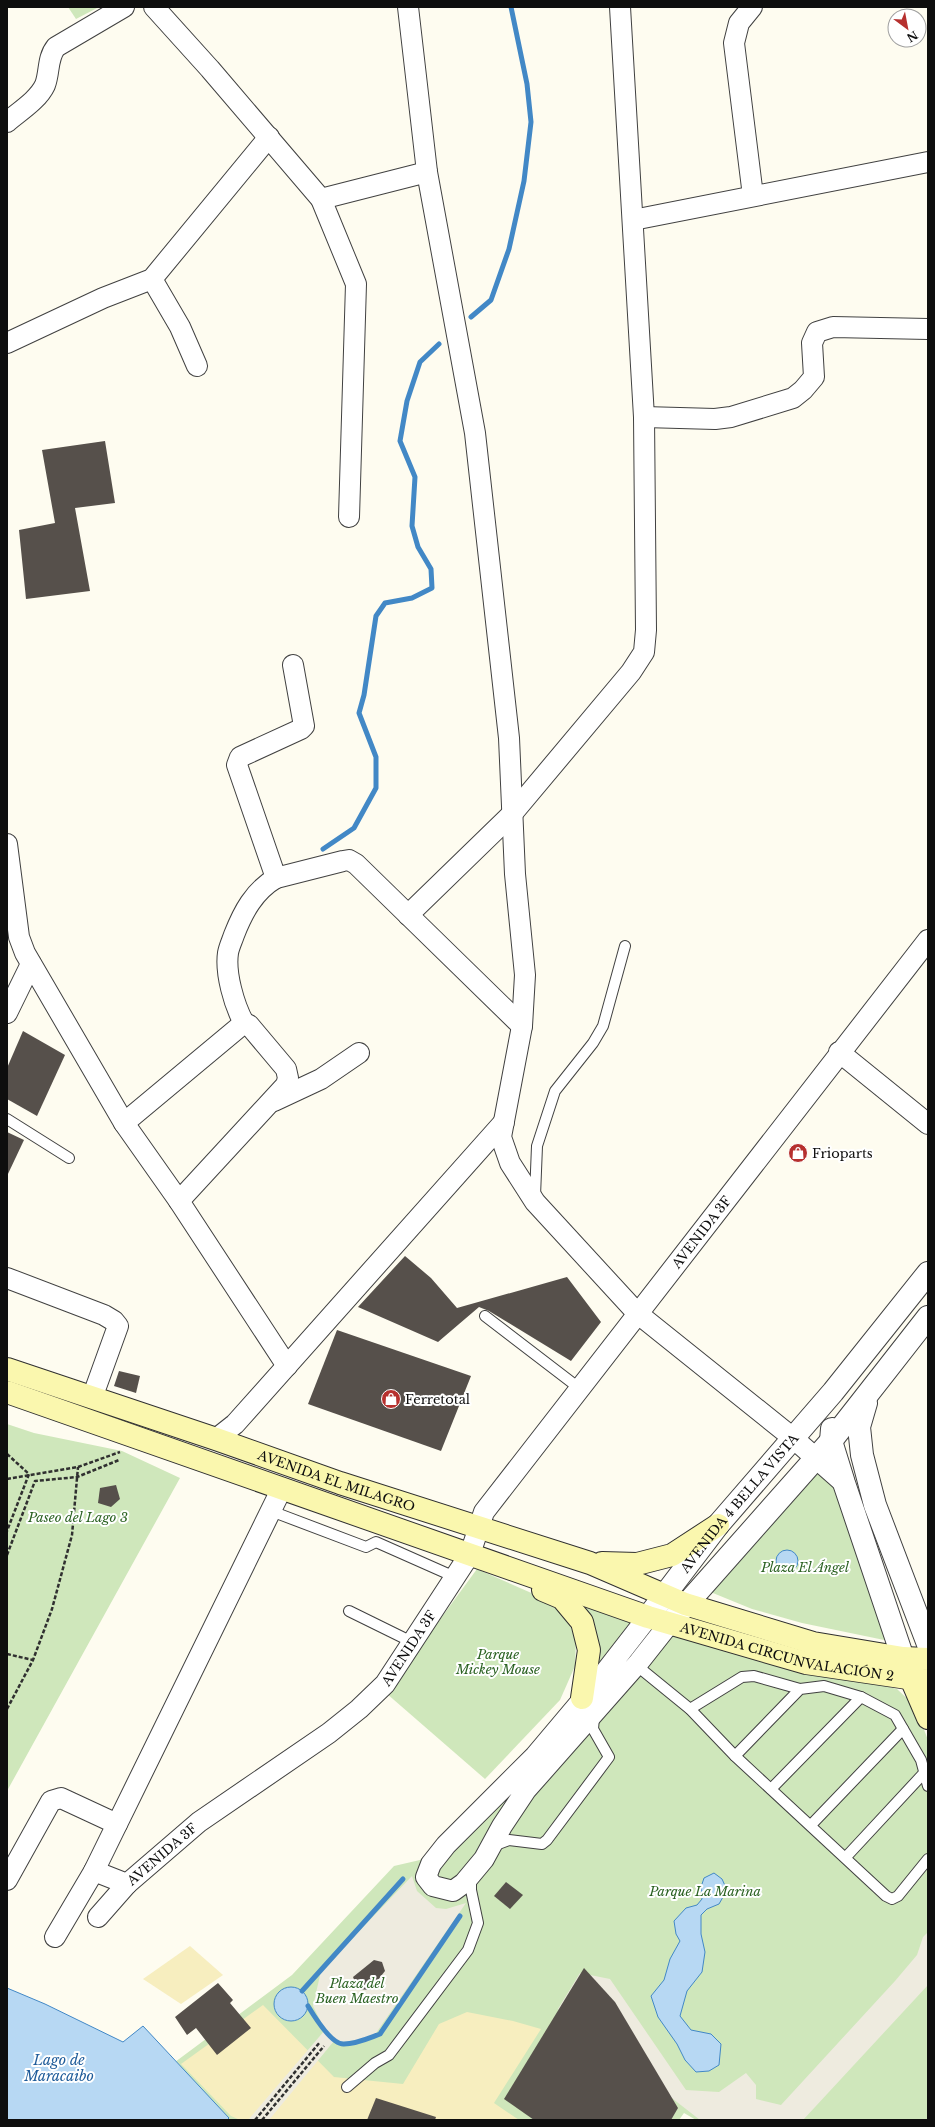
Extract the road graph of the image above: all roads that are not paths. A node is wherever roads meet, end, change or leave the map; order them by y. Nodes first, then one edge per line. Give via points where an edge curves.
1 (124, 7) edge
2 (154, 7) edge
3 (408, 7) edge
4 (620, 7) edge
5 (752, 7) edge
6 (7, 122) edge
7 (269, 137) junction
8 (928, 162) edge
9 (426, 172) junction
10 (754, 196) junction
11 (321, 199) junction
12 (633, 220) junction
13 (152, 278) junction
14 (928, 329) edge
15 (7, 343) edge
16 (197, 366) dead end
17 (644, 417) junction
18 (349, 518) dead end
19 (293, 665) dead end
20 (512, 814) junction
21 (7, 844) edge
22 (276, 878) junction
23 (408, 915) junction
24 (928, 940) edge
25 (625, 946) dead end
26 (31, 964) junction
27 (7, 1013) edge
28 (244, 1023) junction
29 (522, 1026) junction
30 (840, 1052) junction
31 (359, 1053) dead end
32 (271, 1102) junction
33 (7, 1119) edge
34 (504, 1122) junction
35 (124, 1123) junction
36 (928, 1124) edge
37 (68, 1158) dead end
38 (179, 1201) junction
39 (535, 1202) junction
40 (928, 1273) edge
41 (7, 1278) edge
42 (637, 1313) junction
43 (485, 1316) dead end
44 (928, 1317) edge
45 (287, 1366) junction
46 (7, 1369) edge
47 (579, 1388) junction
48 (7, 1392) edge
49 (834, 1392) junction
50 (870, 1392) junction
51 (92, 1398) junction
52 (793, 1438) junction
53 (216, 1439) junction
54 (831, 1441) junction
55 (816, 1459) junction
56 (844, 1482) junction
57 (282, 1488) junction
58 (271, 1511) junction
59 (718, 1525) junction
60 (479, 1526) junction
61 (470, 1554) junction
62 (590, 1563) junction
63 (500, 1564) junction
64 (455, 1577) junction
65 (665, 1596) junction
66 (685, 1604) junction
67 (349, 1611) dead end
68 (648, 1617) junction
69 (669, 1624) junction
70 (412, 1642) junction
71 (928, 1644) edge
72 (903, 1658) junction
73 (928, 1659) edge
74 (636, 1665) junction
75 (919, 1680) edge
76 (800, 1689) junction
77 (861, 1697) junction
78 (589, 1705) junction
79 (690, 1708) junction
80 (928, 1718) edge
81 (903, 1729) junction
82 (735, 1756) junction
83 (924, 1773) junction
84 (928, 1786) edge
85 (771, 1789) junction
86 (117, 1824) junction
87 (811, 1826) junction
88 (491, 1846) junction
89 (846, 1857) junction
90 (928, 1860) edge
91 (94, 1871) junction
92 (471, 1874) junction
93 (7, 1880) edge
94 (127, 1884) junction
95 (98, 1917) dead end
96 (55, 1938) dead end
97 (347, 2087) dead end

1 - 6 street via 56,47 50,54 48,73 37,96
2 - 7 street
3 - 9 street
4 - 12 street
5 - 10 street via 739,23 734,43
7 - 11 street
7 - 13 street
8 - 10 street
9 - 11 street
9 - 20 street via 475,433 509,738
10 - 12 street
11 - 18 street via 356,284
12 - 17 street
13 - 15 street
13 - 16 street via 180,327
14 - 17 street via 828,328 817,332 812,343 814,377 793,398 731,417
17 - 20 street via 644,652 631,672
19 - 22 street via 304,726 240,757 237,765
20 - 23 street
20 - 29 street via 525,975
21 - 26 street via 19,938
22 - 23 street via 349,860
22 - 28 street via 262,886 241,915 228,952 231,990 237,1012
23 - 29 street
24 - 30 street, AVENIDA 3F
25 - 39 lane via 603,1026 593,1043 555,1091 537,1146
26 - 27 street
26 - 35 street
28 - 32 street via 249,1025 286,1069 286,1086
28 - 35 street
29 - 34 street
30 - 36 street
30 - 42 street, AVENIDA 3F
31 - 32 street via 321,1079
32 - 38 street
33 - 37 lane
34 - 39 street via 501,1137 510,1163
34 - 45 street
35 - 38 street
38 - 45 street
39 - 42 street
40 - 49 street, AVENIDA 4 BELLA VISTA
41 - 51 street via 104,1315 118,1326
42 - 47 street, AVENIDA 3F
42 - 52 street
43 - 47 lane
44 - 50 street, AVENIDA 4 BELLA VISTA
45 - 53 street via 235,1424
46 - 51 main road, AVENIDA EL MILAGRO
47 - 60 street, AVENIDA 3F via 484,1512
48 - 57 main road, AVENIDA EL MILAGRO
49 - 52 street, AVENIDA 4 BELLA VISTA
49 - 54 street
50 - 54 street, AVENIDA 4 BELLA VISTA
50 - 71 street, AVENIDA 4 BELLA VISTA via 859,1427 862,1455 876,1505
51 - 53 main road, AVENIDA EL MILAGRO
52 - 55 street
52 - 59 street, AVENIDA 4 BELLA VISTA
53 - 60 main road, AVENIDA EL MILAGRO via 340,1483
54 - 55 street, AVENIDA 4 BELLA VISTA
54 - 56 street
55 - 56 street
55 - 66 street, AVENIDA 4 BELLA VISTA
56 - 72 street
57 - 58 street
57 - 61 main road, AVENIDA EL MILAGRO
58 - 64 lane via 366,1547 376,1542
58 - 86 street
59 - 62 main road via 672,1555 637,1564
59 - 65 street, AVENIDA 4 BELLA VISTA
60 - 61 street, AVENIDA 3F
60 - 62 main road, AVENIDA EL MILAGRO
61 - 63 main road, AVENIDA EL MILAGRO
61 - 64 street, AVENIDA 3F
62 - 65 main road, AVENIDA EL MILAGRO
63 - 68 main road, AVENIDA EL MILAGRO
63 - 78 main road via 510,1576 562,1598 582,1622 589,1650
64 - 70 street, AVENIDA 3F
65 - 66 main road, AVENIDA CIRCUNVALACIÓN 2
65 - 68 street, AVENIDA 4 BELLA VISTA
66 - 69 street, AVENIDA 4 BELLA VISTA
66 - 72 main road, AVENIDA CIRCUNVALACIÓN 2 via 813,1644
67 - 70 lane
68 - 69 main road, AVENIDA CIRCUNVALACIÓN 2
68 - 78 street via 599,1680
69 - 74 street
69 - 75 main road, AVENIDA CIRCUNVALACIÓN 2 via 806,1663
70 - 94 street, AVENIDA 3F via 385,1684 359,1709 329,1733 199,1822
72 - 73 main road, AVENIDA CIRCUNVALACIÓN 2
72 - 75 main road
74 - 78 street
74 - 79 lane
75 - 80 main road
76 - 77 lane via 824,1686
76 - 79 lane via 754,1676 742,1677
76 - 82 lane
77 - 81 lane via 895,1715
77 - 85 lane
78 - 88 street via 526,1790
78 - 88 lane via 593,1729 609,1757 542,1844 509,1840
78 - 92 street via 446,1845 431,1864 426,1877 433,1886 453,1891
79 - 82 lane
81 - 83 lane via 921,1760
81 - 87 lane
82 - 85 lane
83 - 84 lane
83 - 89 lane
85 - 87 lane
86 - 91 street
86 - 93 street via 56,1798 51,1801
87 - 89 lane
88 - 92 street
89 - 90 lane via 892,1899 898,1896
91 - 94 street, AVENIDA 3F
91 - 96 street
92 - 97 lane via 471,1890 478,1923 468,1950 389,2056 375,2063
94 - 95 street

